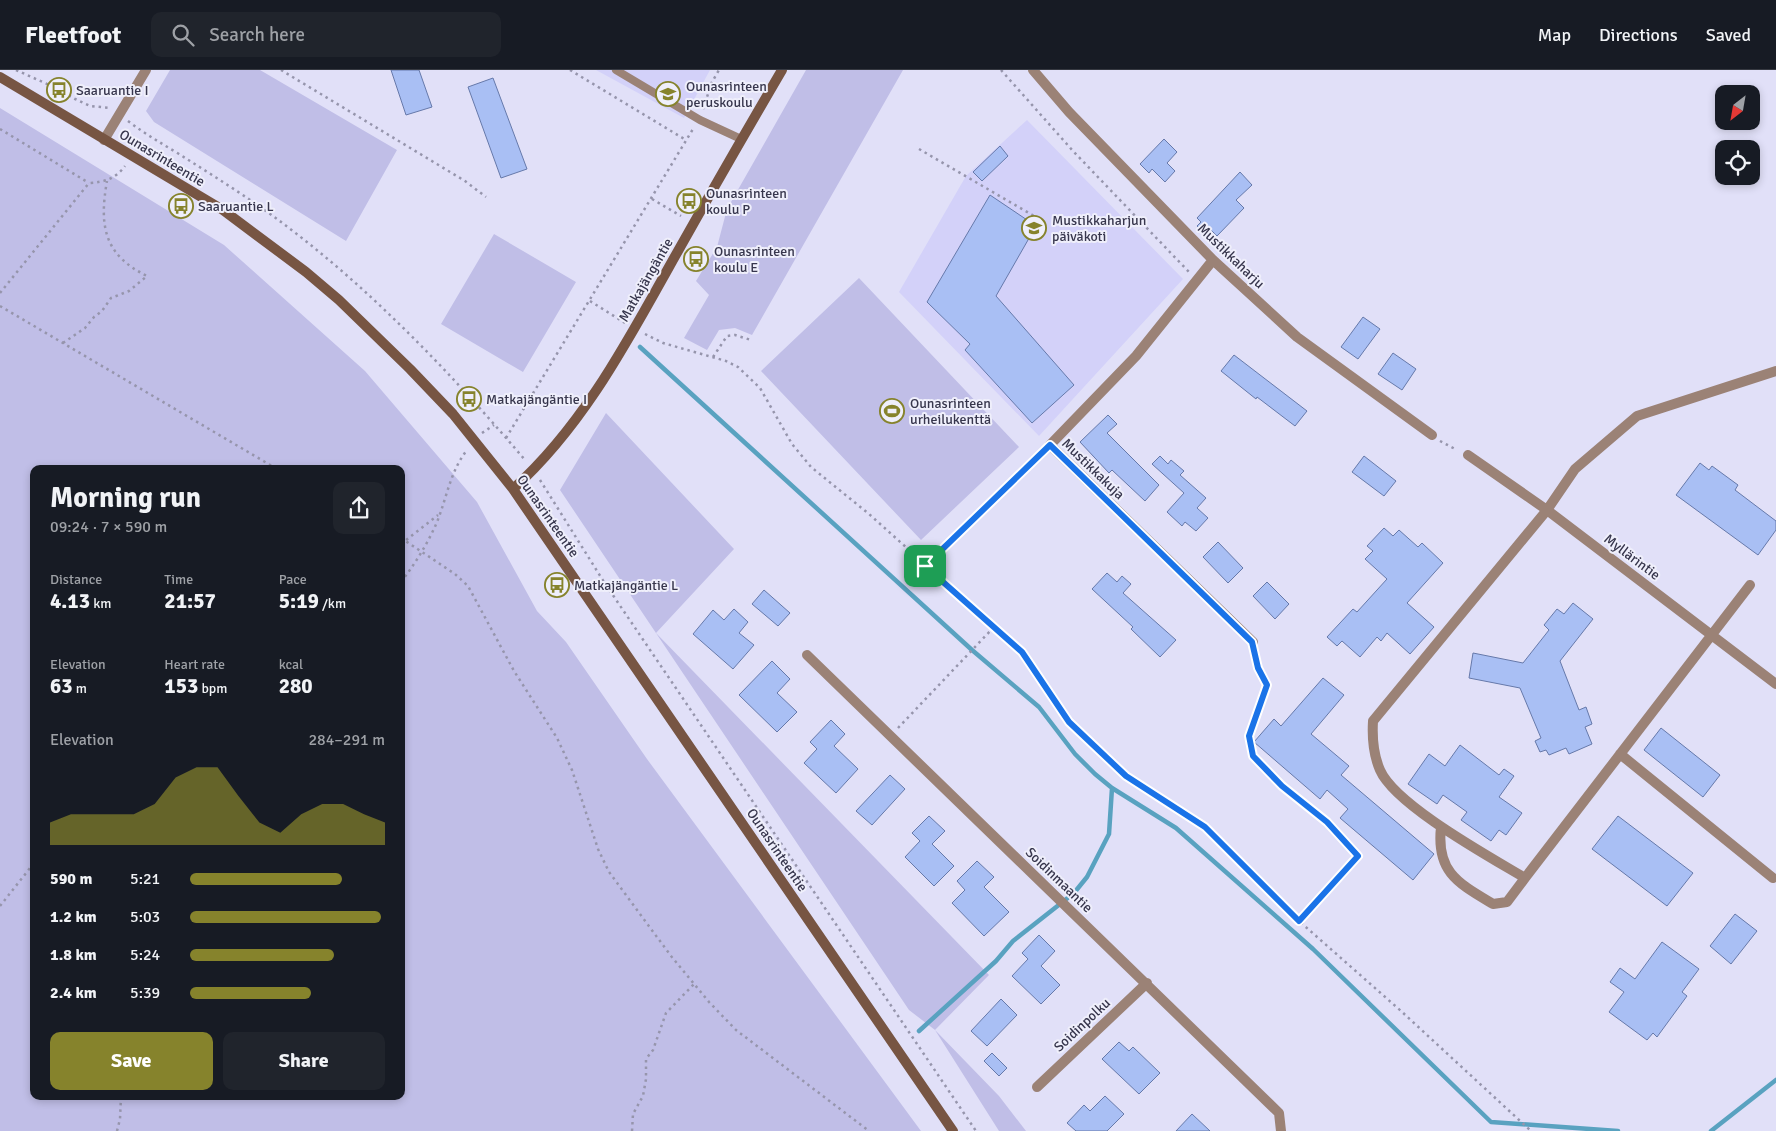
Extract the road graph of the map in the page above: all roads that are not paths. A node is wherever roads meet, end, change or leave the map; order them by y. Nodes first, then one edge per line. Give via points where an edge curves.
1 (146, 70) edge
2 (616, 70) edge
3 (782, 70) edge
4 (1033, 70) edge
5 (0, 77) edge
6 (104, 140) junction
7 (741, 140) junction
8 (1213, 260) junction
9 (1776, 372) edge
10 (1432, 436) road end
11 (1470, 456) road end
12 (513, 489) junction
13 (1547, 510) junction
14 (1750, 585) dead end
15 (1711, 635) junction
16 (1252, 642) road end
17 (807, 654) dead end
18 (1776, 684) edge
19 (1620, 754) junction
20 (1441, 827) junction
21 (1525, 878) junction
22 (1772, 878) dead end
23 (1147, 983) junction
24 (1037, 1087) dead end
25 (953, 1131) edge
26 (1281, 1131) edge

1 - 6 street
2 - 7 lane via 700,120
3 - 7 street, Matkajängäntie
4 - 8 street, Mustikkaharju via 1069,112
5 - 6 street, Ounasrinteentie
6 - 12 street, Ounasrinteentie via 223,210 339,300 410,369
7 - 12 street, Matkajängäntie via 635,329 570,428 534,471
8 - 10 street, Mustikkaharju via 1297,337
8 - 16 street, Mustikkakuja via 1136,356 1050,445
9 - 13 street via 1637,416 1574,469
11 - 13 street, Myllärintie
12 - 25 street, Ounasrinteentie
13 - 15 street, Myllärintie
13 - 20 street via 1373,721 1374,755 1380,772 1402,796
14 - 15 street
15 - 18 street, Myllärintie
15 - 19 street
17 - 23 street, Soidinmaantie
19 - 21 street
19 - 22 street
20 - 21 street
20 - 21 street via 1439,845 1442,859 1453,878 1478,895 1493,904 1507,902
23 - 24 street, Soidinpolku
23 - 26 street, Soidinmaantie via 1279,1113

